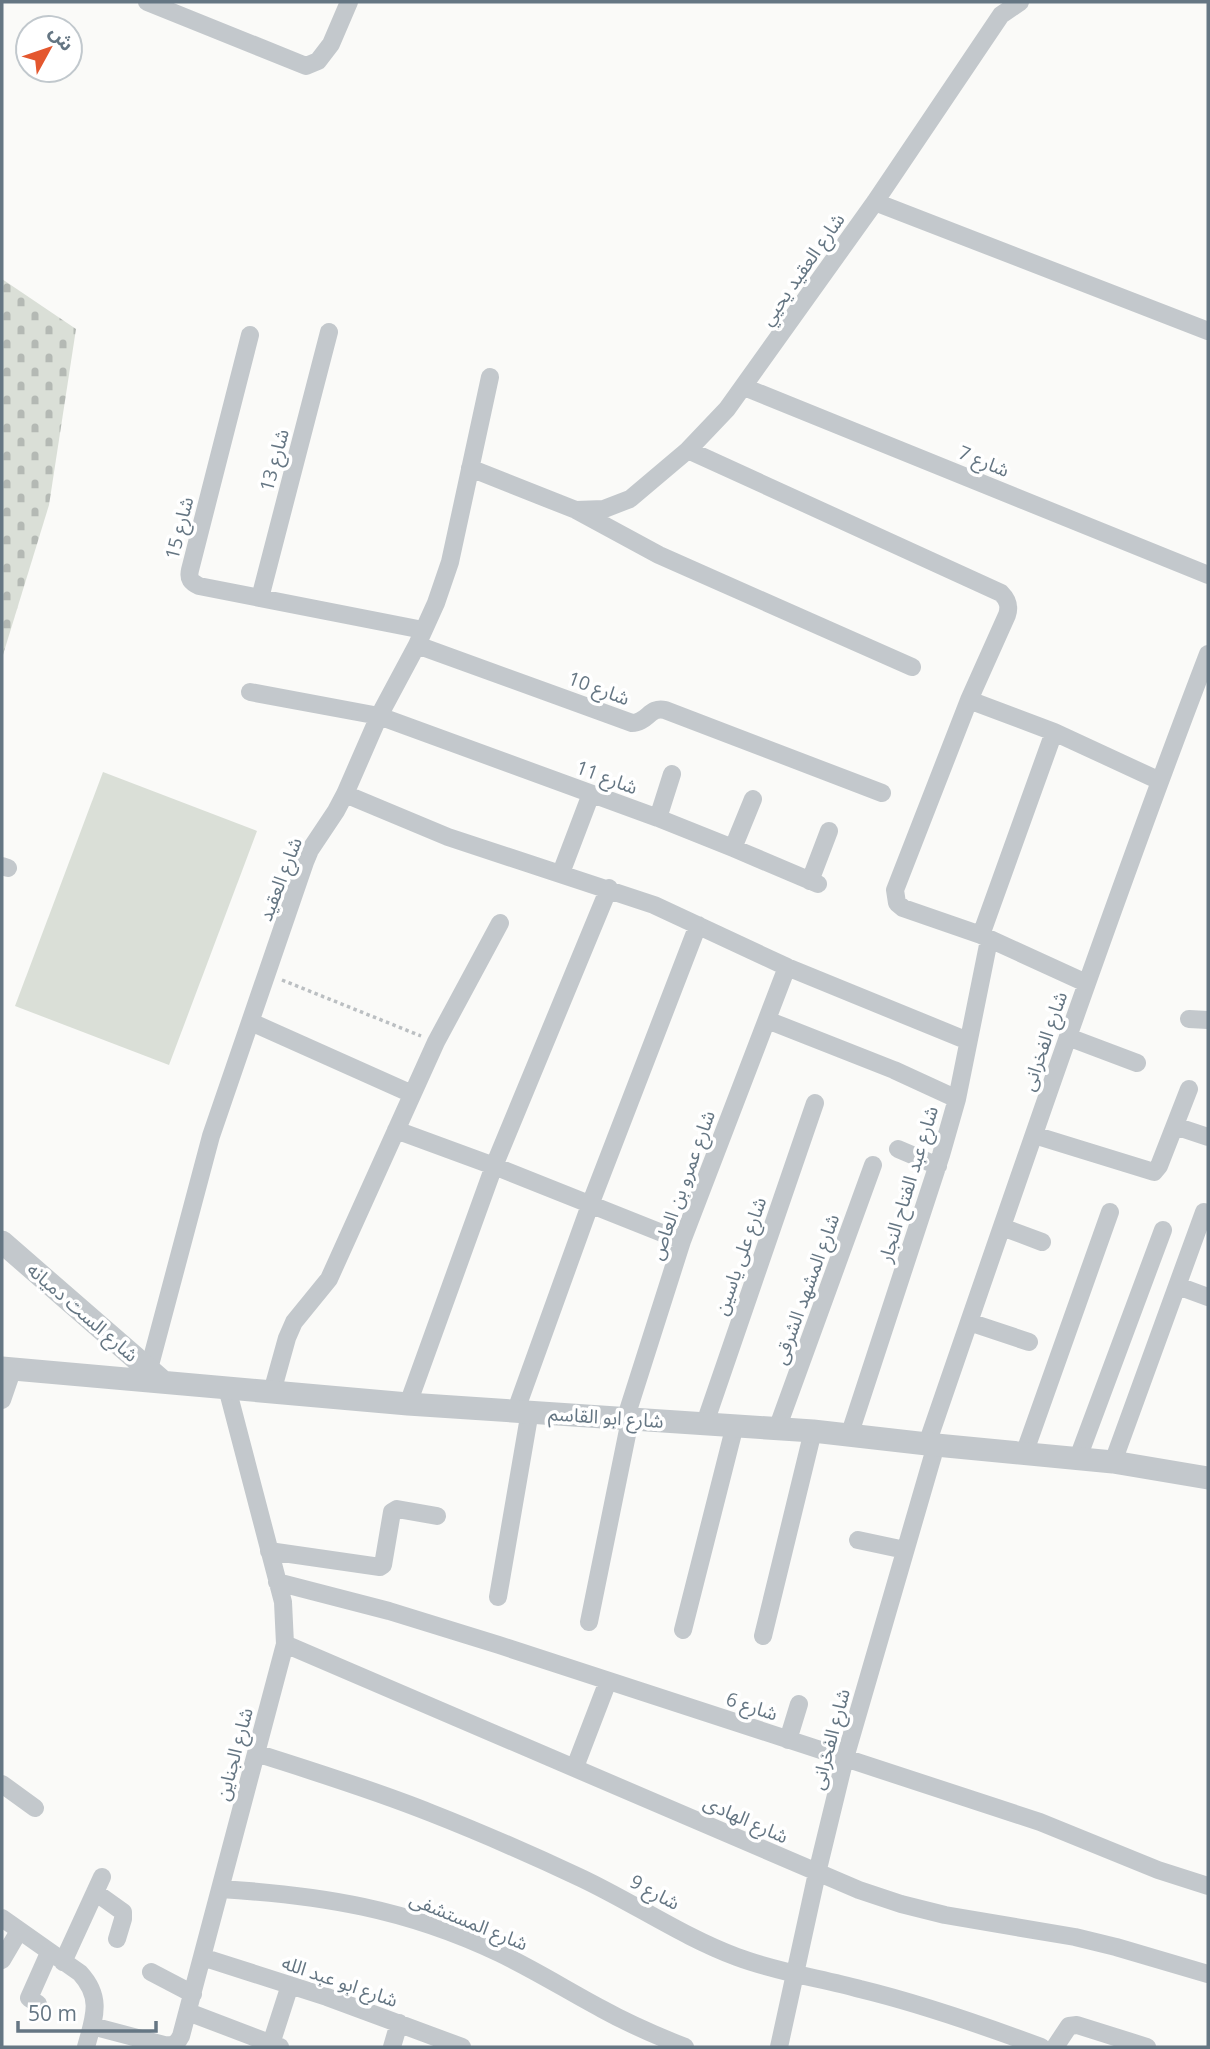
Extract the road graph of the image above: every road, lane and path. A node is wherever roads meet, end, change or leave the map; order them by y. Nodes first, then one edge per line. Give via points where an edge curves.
1 (147, 2) edge
2 (349, 2) edge
3 (1020, 2) edge
4 (876, 202) junction
5 (1208, 331) edge
6 (329, 332) dead end
7 (250, 335) dead end
8 (490, 377) dead end
9 (744, 387) junction
10 (688, 450) junction
11 (470, 468) junction
12 (576, 510) junction
13 (1208, 575) edge
14 (260, 598) junction
15 (420, 638) junction
16 (1208, 654) edge
17 (912, 667) dead end
18 (250, 692) dead end
19 (969, 700) junction
20 (379, 716) junction
21 (1054, 732) junction
22 (672, 774) dead end
23 (1160, 780) junction
24 (882, 793) dead end
25 (345, 794) junction
26 (591, 794) junction
27 (753, 799) dead end
28 (658, 818) junction
29 (829, 831) dead end
30 (733, 848) junction
31 (561, 873) junction
32 (609, 888) junction
33 (500, 923) dead end
34 (698, 925) junction
35 (985, 937) junction
36 (787, 967) junction
37 (267, 975) junction
38 (1086, 983) junction
39 (1189, 1019) dead end
40 (767, 1020) junction
41 (1208, 1020) edge
42 (251, 1022) junction
43 (1068, 1037) junction
44 (968, 1041) junction
45 (436, 1042) junction
46 (1138, 1063) dead end
47 (1189, 1089) dead end
48 (412, 1094) junction
49 (957, 1099) junction
50 (815, 1103) dead end
51 (1175, 1126) junction
52 (396, 1130) junction
53 (1034, 1135) junction
54 (1208, 1137) edge
55 (898, 1149) dead end
56 (873, 1165) dead end
57 (494, 1166) junction
58 (938, 1166) junction
59 (590, 1205) junction
60 (1110, 1212) dead end
61 (1204, 1212) dead end
62 (1002, 1227) junction
63 (1163, 1230) dead end
64 (682, 1241) junction
65 (2, 1242) edge
66 (1042, 1242) dead end
67 (1178, 1286) junction
68 (1208, 1297) edge
69 (969, 1322) junction
70 (1029, 1342) dead end
71 (7, 1368) edge
72 (156, 1376) junction
73 (227, 1388) junction
74 (272, 1392) junction
75 (2, 1400) edge
76 (408, 1404) junction
77 (523, 1411) junction
78 (627, 1420) junction
79 (705, 1423) junction
80 (735, 1425) junction
81 (777, 1429) junction
82 (813, 1431) junction
83 (849, 1436) junction
84 (931, 1445) junction
85 (1024, 1454) junction
86 (1079, 1458) junction
87 (1113, 1462) junction
88 (1208, 1478) edge
89 (437, 1516) dead end
90 (858, 1540) dead end
91 (905, 1550) junction
92 (269, 1551) junction
93 (277, 1581) junction
94 (498, 1597) dead end
95 (589, 1622) dead end
96 (682, 1630) dead end
97 (763, 1636) dead end
98 (285, 1644) junction
99 (608, 1681) junction
100 (799, 1704) dead end
101 (788, 1740) junction
102 (256, 1754) junction
103 (845, 1758) junction
104 (575, 1767) junction
105 (3, 1787) edge
106 (36, 1808) dead end
107 (817, 1873) junction
108 (1208, 1886) edge
109 (220, 1889) junction
110 (2, 1917) edge
111 (19, 1931) junction
112 (117, 1939) dead end
113 (56, 1957) junction
114 (202, 1958) junction
115 (2, 1960) edge
116 (151, 1972) dead end
117 (794, 1973) junction
118 (1208, 1974) edge
119 (290, 1985) junction
120 (193, 1994) junction
121 (38, 2004) dead end
122 (188, 2012) junction
123 (399, 2024) junction
124 (92, 2026) junction
125 (240, 2040) edge
126 (276, 2046) edge
127 (86, 2047) edge
128 (392, 2047) edge
129 (462, 2047) edge
130 (685, 2047) edge
131 (779, 2047) edge
132 (1041, 2047) edge
133 (1055, 2047) edge
134 (1147, 2047) edge

1 - 2 street via 306,66 318,61 331,44
3 - 4 street, شارع العقيد يحيي via 1001,15
4 - 5 street
4 - 9 street, شارع العقيد يحيي
6 - 14 street, شارع 13
7 - 14 street, شارع 15 via 189,577 199,586
8 - 11 street, شارع العقيد
9 - 10 street, شارع العقيد يحيي
9 - 13 street, شارع 7
10 - 12 street, شارع العقيد يحيي via 629,499 604,509
10 - 19 street via 1001,593 1009,610
11 - 12 street
11 - 15 street, شارع العقيد via 447,572
12 - 17 street via 659,555
14 - 15 street, شارع 15
15 - 20 street, شارع العقيد
15 - 24 street, شارع 10 via 632,723 639,723 653,710 665,709
16 - 23 street, شارع الفخرانى
18 - 20 street, شارع 11
19 - 21 street
19 - 35 street via 895,890 903,908
20 - 25 street, شارع العقيد
20 - 26 street, شارع 11
21 - 23 street
21 - 35 street, شارع عبد الفتاح النجار
22 - 28 street
23 - 38 street, شارع الفخرانى
25 - 31 street via 448,836
25 - 37 street, شارع العقيد via 310,850
26 - 28 street, شارع 11
26 - 31 street
27 - 30 street
28 - 30 street, شارع 11
29 - 30 street, شارع 11 via 814,883
31 - 32 street
32 - 34 street
32 - 57 street
33 - 45 street
34 - 36 street
34 - 59 street
35 - 38 street
35 - 44 street, شارع عبد الفتاح النجار
36 - 40 street, شارع عمرو بن العاص
36 - 44 street
37 - 42 street, شارع العقيد
37 - 45 path
38 - 43 street, شارع الفخرانى
39 - 41 street
40 - 49 street
40 - 64 street, شارع عمرو بن العاص
42 - 48 street
42 - 72 street, شارع العقيد via 211,1136
43 - 46 street
43 - 53 street, شارع الفخرانى
44 - 49 street, شارع عبد الفتاح النجار
45 - 48 street
47 - 51 street
48 - 52 street
49 - 58 street, شارع عبد الفتاح النجار
50 - 79 street, شارع على ياسين
51 - 53 street via 1154,1172
51 - 54 street
52 - 57 street
52 - 74 street via 329,1279 294,1322
53 - 62 street, شارع الفخرانى
55 - 58 street
56 - 81 street, شارع المشهد الشرقى
57 - 59 street
57 - 76 street
58 - 83 street, شارع عبد الفتاح النجار
59 - 64 street
59 - 77 street
60 - 85 street
61 - 67 street
62 - 66 street
62 - 69 street, شارع الفخرانى
63 - 86 street
64 - 78 street, شارع عمرو بن العاص
65 - 72 street, شارع الست دميانه
67 - 68 street
67 - 87 street
69 - 70 street
69 - 84 street, شارع الفخرانى
71 - 72 street, شارع ابو القاسم
71 - 75 street
72 - 73 street, شارع ابو القاسم
73 - 74 street, شارع ابو القاسم
73 - 92 street, شارع الجناين
74 - 76 street, شارع ابو القاسم
76 - 77 street, شارع ابو القاسم
77 - 78 street, شارع ابو القاسم
77 - 94 street
78 - 79 street, شارع ابو القاسم
78 - 95 street, شارع عمرو بن العاص
79 - 80 street, شارع ابو القاسم
80 - 81 street, شارع ابو القاسم
80 - 96 street
81 - 82 street, شارع ابو القاسم
82 - 83 street, شارع ابو القاسم
82 - 97 street
83 - 84 street, شارع ابو القاسم
84 - 85 street, شارع ابو القاسم
84 - 91 street, شارع الفخرانى
85 - 86 street, شارع ابو القاسم
86 - 87 street, شارع ابو القاسم
87 - 88 street, شارع ابو القاسم
89 - 92 street via 392,1512 380,1567
90 - 91 street
91 - 103 street, شارع الفخرانى
92 - 93 street, شارع الجناين
93 - 98 street, شارع الجناين
93 - 99 street, شارع 6
98 - 102 street, شارع الجناين
98 - 104 street, شارع الهادى
99 - 101 street, شارع 6
99 - 104 street
100 - 101 street
101 - 103 street, شارع 6
102 - 109 street, شارع الجناين
102 - 117 street, شارع 9 via 431,1812 600,1887 727,1953
103 - 107 street, شارع الفخرانى
103 - 108 street, شارع 6 via 1040,1822
104 - 107 street, شارع الهادى
105 - 106 street
107 - 117 street, شارع الفخرانى
107 - 118 street, شارع الهادى via 945,1916 1088,1940
109 - 114 street, شارع الجناين
109 - 130 street, شارع المستشفى via 336,1900 446,1930
110 - 111 street
111 - 113 street
111 - 115 street
112 - 113 street via 123,1912 99,1885
113 - 121 street via 29,1998
113 - 124 street via 89,1983 96,2009
114 - 119 street, شارع ابو عبد الله
114 - 120 street, شارع الجناين
116 - 120 street
117 - 131 street, شارع الفخرانى
117 - 132 street, شارع 9 via 925,2007
119 - 123 street, شارع ابو عبد الله
119 - 126 street
120 - 122 street, شارع الجناين
122 - 124 street, شارع الجناين via 181,2036 172,2045
122 - 125 street
123 - 128 street
123 - 129 street, شارع ابو عبد الله
124 - 127 street
125 - 126 street
133 - 134 street via 1069,2026 1077,2025

